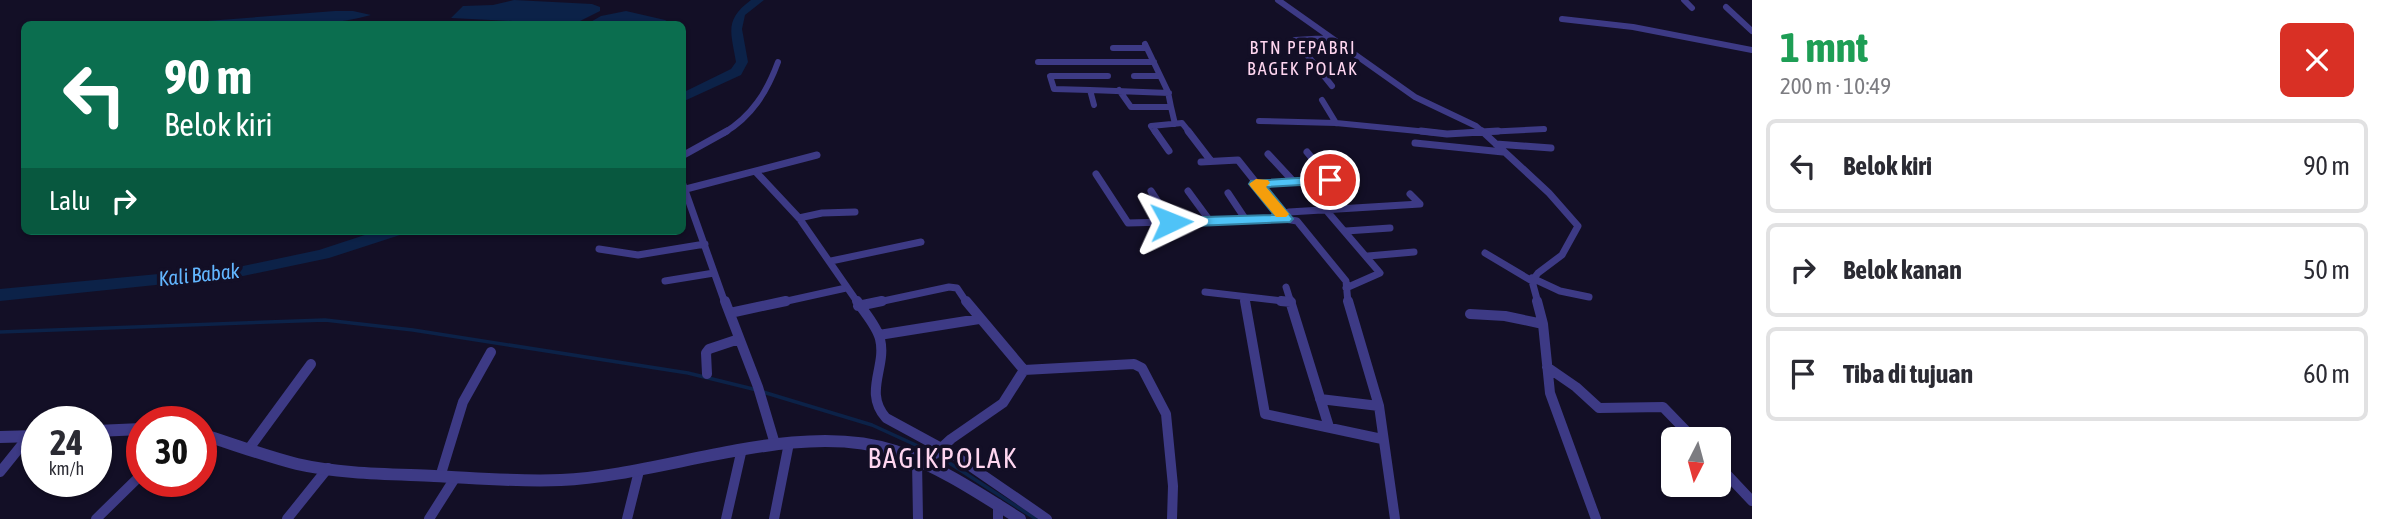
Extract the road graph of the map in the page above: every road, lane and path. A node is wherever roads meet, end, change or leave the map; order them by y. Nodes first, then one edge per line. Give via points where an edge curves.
1 (1278, 0) edge
2 (1684, 0) edge
3 (1726, 7) dead end
4 (1692, 8) dead end
5 (1562, 19) dead end
6 (1752, 31) edge
7 (1328, 38) junction
8 (1113, 48) dead end
9 (1752, 50) edge
10 (778, 62) dead end
11 (1038, 62) dead end
12 (1047, 62) junction
13 (1154, 62) junction
14 (1050, 76) junction
15 (1108, 76) dead end
16 (1134, 76) dead end
17 (1160, 76) junction
18 (1332, 86) dead end
19 (1090, 90) junction
20 (1119, 90) junction
21 (1168, 93) junction
22 (1322, 100) dead end
23 (1094, 105) dead end
24 (1171, 107) junction
25 (1259, 121) dead end
26 (1336, 123) junction
27 (1175, 124) junction
28 (1544, 129) dead end
29 (1485, 133) junction
30 (1415, 143) dead end
31 (1496, 144) junction
32 (1550, 148) dead end
33 (1169, 151) dead end
34 (1307, 152) dead end
35 (1503, 152) junction
36 (686, 154) edge
37 (817, 155) dead end
38 (1268, 155) dead end
39 (1211, 161) junction
40 (1201, 162) dead end
41 (756, 172) junction
42 (1096, 174) dead end
43 (1294, 182) junction
44 (1256, 184) junction
45 (686, 186) edge
46 (1151, 191) dead end
47 (1188, 191) dead end
48 (686, 192) edge
49 (1228, 193) dead end
50 (1410, 194) dead end
51 (1326, 210) junction
52 (855, 212) dead end
53 (1287, 216) junction
54 (799, 218) junction
55 (1246, 220) junction
56 (1210, 221) junction
57 (1171, 222) junction
58 (1390, 228) dead end
59 (1346, 232) junction
60 (921, 242) dead end
61 (705, 244) junction
62 (599, 249) dead end
63 (1414, 252) dead end
64 (1485, 253) dead end
65 (1368, 256) junction
66 (831, 261) junction
67 (714, 273) junction
68 (1532, 280) junction
69 (665, 281) dead end
70 (1286, 287) dead end
71 (846, 288) junction
72 (1346, 288) junction
73 (1205, 292) dead end
74 (1589, 297) dead end
75 (1245, 298) junction
76 (1291, 302) junction
77 (858, 306) junction
78 (730, 313) junction
79 (1470, 314) dead end
80 (979, 319) junction
81 (1543, 324) junction
82 (879, 335) junction
83 (739, 339) junction
84 (491, 352) dead end
85 (311, 364) dead end
86 (1547, 367) junction
87 (1024, 370) junction
88 (706, 374) dead end
89 (1320, 399) junction
90 (1379, 406) junction
91 (1329, 427) junction
92 (1682, 427) edge
93 (21, 436) edge
94 (0, 437) edge
95 (217, 439) edge
96 (1382, 439) junction
97 (782, 444) junction
98 (21, 449) edge
99 (941, 449) junction
100 (248, 450) junction
101 (741, 453) junction
102 (924, 460) junction
103 (328, 468) junction
104 (639, 471) junction
105 (0, 472) edge
106 (448, 477) junction
107 (1731, 479) edge
108 (126, 490) edge
109 (1752, 501) edge
110 (998, 504) junction
111 (96, 519) edge
112 (288, 519) edge
113 (429, 519) edge
114 (627, 519) edge
115 (726, 519) edge
116 (774, 519) edge
117 (918, 519) edge
118 (998, 519) edge
119 (1020, 519) edge
120 (1047, 519) edge
121 (1172, 519) edge
122 (1395, 519) edge
123 (1596, 519) edge

1 - 7 street
2 - 4 street
3 - 6 street
5 - 9 street via 1664,32
7 - 18 street via 1294,40
7 - 29 street via 1421,100
8 - 13 street via 1145,46
10 - 36 street via 755,111 730,131
11 - 12 street
12 - 13 street
12 - 14 street
13 - 17 street
14 - 15 street
14 - 19 street via 1054,89
16 - 17 street
17 - 21 street
19 - 20 street
19 - 23 street
20 - 21 street
20 - 24 street via 1131,107
21 - 24 street
22 - 26 street
24 - 27 street
25 - 26 street
26 - 29 street via 1430,133
27 - 33 street via 1151,126
27 - 39 street via 1182,123
28 - 29 street
29 - 31 street
30 - 35 street
31 - 32 street
31 - 35 street
34 - 43 street via 1330,180
35 - 68 street via 1579,227 1564,253
37 - 41 street
38 - 43 street
39 - 40 street
39 - 44 street via 1238,160
41 - 45 street
41 - 54 street
42 - 57 street via 1128,223
43 - 44 street
44 - 53 street
46 - 57 street
47 - 56 street
48 - 61 street
49 - 55 street
50 - 51 street via 1420,204
51 - 53 street
51 - 59 street
52 - 54 street
53 - 55 street
53 - 72 street via 1303,227 1341,273
54 - 66 street
55 - 56 street
56 - 57 street
58 - 59 street
59 - 65 street
60 - 66 street
61 - 62 street via 631,257
61 - 67 street
63 - 65 street
64 - 68 street
65 - 72 street via 1380,274
66 - 71 street
67 - 69 street
67 - 78 street
68 - 74 street
68 - 81 street
70 - 76 street
71 - 77 street
71 - 78 street
72 - 90 street
73 - 75 street
75 - 76 street
75 - 91 street via 1265,414
76 - 89 street
77 - 80 street via 953,287 961,291
77 - 82 street
78 - 83 street
79 - 81 street
80 - 82 street
80 - 87 street
81 - 86 street
82 - 99 street via 882,347 875,368 879,410 892,423
83 - 88 street via 709,349
83 - 97 street
84 - 106 street via 463,402
85 - 100 street
86 - 92 street via 1599,408 1663,407
86 - 123 street via 1558,420
87 - 99 street via 1003,403
87 - 121 street via 1134,364 1142,368 1166,414
89 - 90 street
89 - 91 street
90 - 96 street
91 - 96 street
93 - 94 street
95 - 100 street
96 - 122 street
97 - 101 street
97 - 102 street via 855,442
97 - 116 street
98 - 105 street
99 - 102 street
99 - 120 street
100 - 103 street
101 - 104 street
101 - 115 street
102 - 110 street
102 - 117 street
103 - 106 street
103 - 112 street
104 - 106 street via 562,480
104 - 114 street
106 - 113 street
107 - 109 street
108 - 111 street
110 - 118 street
110 - 119 street

